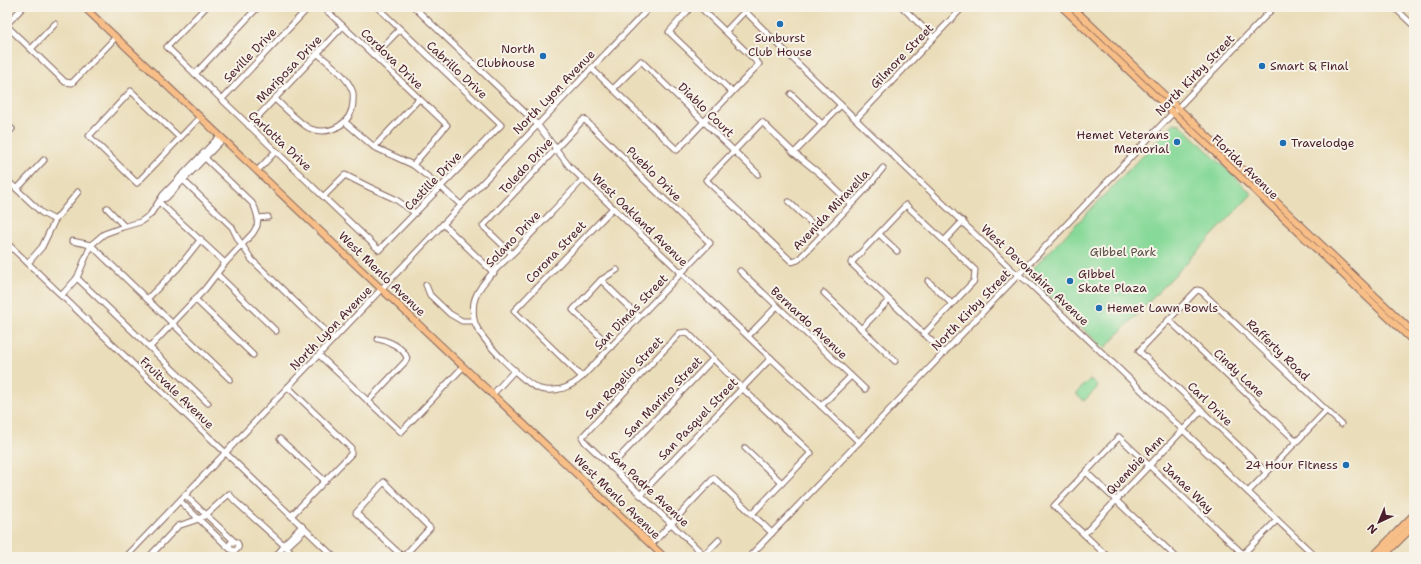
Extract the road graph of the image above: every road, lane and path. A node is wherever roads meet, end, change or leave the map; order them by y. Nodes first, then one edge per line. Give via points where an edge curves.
1 (23, 7) edge
2 (84, 7) edge
3 (206, 7) edge
4 (258, 7) edge
5 (309, 7) edge
6 (323, 7) edge
7 (377, 7) edge
8 (414, 7) edge
9 (650, 7) edge
10 (691, 7) edge
11 (700, 7) edge
12 (741, 7) edge
13 (902, 7) edge
14 (962, 7) edge
15 (1072, 7) edge
16 (1274, 7) edge
17 (1394, 7) edge
18 (1063, 8) edge
19 (746, 11) junction
20 (55, 24) dead end
21 (7, 25) edge
22 (344, 26) junction
23 (1414, 26) edge
24 (400, 29) junction
25 (726, 31) junction
26 (116, 37) junction
27 (933, 37) junction
28 (1099, 42) junction
29 (1109, 42) junction
30 (31, 49) junction
31 (318, 54) junction
32 (374, 56) junction
33 (591, 68) junction
34 (1139, 71) junction
35 (195, 74) junction
36 (613, 89) junction
37 (732, 92) junction
38 (791, 94) dead end
39 (222, 99) junction
40 (275, 99) junction
41 (419, 99) junction
42 (841, 105) junction
43 (1178, 108) junction
44 (1173, 113) junction
45 (200, 117) junction
46 (584, 119) joint
47 (856, 119) junction
48 (345, 122) junction
49 (704, 122) junction
50 (537, 124) junction
51 (822, 124) junction
52 (501, 125) joint
53 (249, 126) junction
54 (12, 129) dead end
55 (7, 134) edge
56 (221, 137) junction
57 (180, 138) junction
58 (374, 147) junction
59 (556, 148) junction
60 (276, 151) junction
61 (734, 151) junction
62 (794, 153) junction
63 (203, 156) junction
64 (44, 160) dead end
65 (412, 165) junction
66 (883, 168) dead end
67 (257, 171) junction
68 (758, 174) dead end
69 (182, 179) junction
70 (583, 179) junction
71 (7, 180) edge
72 (441, 187) junction
73 (16, 189) junction
74 (78, 192) dead end
75 (1259, 195) junction
76 (324, 196) junction
77 (161, 200) junction
78 (789, 202) dead end
79 (852, 204) junction
80 (461, 205) junction
81 (1280, 206) junction
82 (107, 208) dead end
83 (613, 208) junction
84 (415, 213) junction
85 (268, 217) dead end
86 (258, 218) junction
87 (55, 220) junction
88 (1285, 220) junction
89 (962, 221) junction
90 (443, 224) junction
91 (124, 226) junction
92 (823, 234) junction
93 (879, 234) junction
94 (1312, 236) junction
95 (201, 239) junction
96 (72, 241) dead end
97 (944, 241) junction
98 (7, 243) edge
99 (710, 243) joint
100 (91, 245) junction
101 (242, 245) junction
102 (379, 250) joint
103 (897, 252) dead end
104 (512, 254) junction
105 (28, 263) junction
106 (225, 263) junction
107 (617, 270) dead end
108 (740, 271) dead end
109 (494, 273) junction
110 (681, 273) junction
111 (217, 274) junction
112 (1019, 275) junction
113 (77, 278) junction
114 (601, 280) junction
115 (928, 281) dead end
116 (426, 285) dead end
117 (382, 289) junction
118 (824, 293) dead end
119 (61, 296) junction
120 (147, 299) junction
121 (195, 299) junction
122 (889, 300) junction
123 (952, 304) junction
124 (776, 306) junction
125 (640, 317) junction
126 (1169, 320) junction
127 (474, 321) junction
128 (172, 323) junction
129 (861, 329) junction
130 (276, 331) dead end
131 (1414, 333) edge
132 (924, 334) junction
133 (748, 336) junction
134 (334, 339) junction
135 (378, 339) dead end
136 (1414, 342) edge
137 (150, 347) junction
138 (611, 347) junction
139 (944, 353) junction
140 (253, 355) dead end
141 (319, 355) junction
142 (771, 358) junction
143 (713, 359) junction
144 (895, 361) dead end
145 (463, 367) junction
146 (515, 370) junction
147 (850, 376) junction
148 (582, 377) junction
149 (230, 378) dead end
150 (288, 387) junction
151 (742, 388) junction
152 (865, 389) dead end
153 (492, 395) junction
154 (368, 401) junction
155 (208, 403) dead end
156 (821, 406) junction
157 (1202, 410) junction
158 (1326, 411) junction
159 (1341, 424) dead end
160 (1183, 430) junction
161 (280, 438) dead end
162 (582, 438) joint
163 (1296, 441) junction
164 (859, 442) junction
165 (745, 448) dead end
166 (225, 453) junction
167 (1150, 465) junction
168 (610, 467) junction
169 (1086, 472) junction
170 (1266, 472) junction
171 (325, 481) junction
172 (782, 483) junction
173 (1248, 492) junction
174 (186, 495) junction
175 (640, 495) junction
176 (1116, 500) junction
177 (180, 501) junction
178 (197, 506) junction
179 (192, 512) junction
180 (752, 514) junction
181 (206, 515) junction
182 (1414, 515) edge
183 (291, 516) junction
184 (199, 519) junction
185 (1277, 520) junction
186 (671, 524) junction
187 (1414, 525) edge
188 (303, 528) junction
189 (772, 533) junction
190 (1084, 534) junction
191 (719, 540) dead end
192 (285, 545) junction
193 (652, 545) junction
194 (151, 556) edge
195 (1242, 556) edge
196 (126, 557) edge
197 (275, 557) edge
198 (297, 557) edge
199 (334, 557) edge
200 (403, 557) edge
201 (664, 557) edge
202 (749, 557) edge
203 (1108, 557) edge
204 (1176, 557) edge
205 (1316, 557) edge
206 (1373, 557) edge
207 (1382, 557) edge

1 - 21 street
2 - 26 main road, West Menlo Avenue
3 - 35 street, Carlotta Drive via 167,47
4 - 35 street
5 - 39 street, Seville Drive
6 - 22 street, Cordova Drive
7 - 24 street, Cabrillo Drive
8 - 50 street, West Oakland Avenue
9 - 33 street, North Lyon Avenue
10 - 37 street via 669,32
11 - 25 street
12 - 19 street, West Devonshire Avenue
13 - 27 street
14 - 27 street, Gilmore Street
15 - 29 main road, Florida Avenue
16 - 43 street, North Kirby Street
17 - 23 street
18 - 28 main road, Florida Avenue
18 - 29 main road via 1071,12 1096,36
19 - 25 street
19 - 42 street, West Devonshire Avenue
20 - 30 street
21 - 30 street
22 - 31 street, Mariposa Drive
22 - 32 street, Cordova Drive
24 - 32 street
24 - 52 street, Cabrillo Drive
25 - 37 street via 759,64
26 - 30 street via 72,83 65,82
26 - 45 main road, West Menlo Avenue
27 - 47 street, Gilmore Street
28 - 34 main road via 1108,46 1129,66
28 - 44 main road, Florida Avenue
29 - 34 main road, Florida Avenue
31 - 40 street, Mariposa Drive
31 - 48 street via 347,80 353,91 353,109
32 - 41 street, Cordova Drive
33 - 36 street
33 - 50 street, North Lyon Avenue
34 - 43 main road, Florida Avenue
35 - 39 street, Carlotta Drive
36 - 49 street, Diablo Court via 641,61
36 - 49 street via 677,150
37 - 49 street
38 - 51 street
39 - 53 street, Carlotta Drive
40 - 48 street via 310,129 324,131
40 - 53 street, Mariposa Drive
41 - 58 street
41 - 65 street, Cordova Drive via 447,125
42 - 47 street, West Devonshire Avenue
42 - 51 street
43 - 44 street, North Kirby Street
43 - 81 main road, Florida Avenue
44 - 75 main road, Florida Avenue
44 - 112 street, North Kirby Street
45 - 56 main road, West Menlo Avenue
45 - 57 street
46 - 59 street, Toledo Drive
46 - 99 street, Pueblo Drive
47 - 89 street, West Devonshire Avenue
48 - 58 street
49 - 61 street, Diablo Court
50 - 59 street, West Oakland Avenue
50 - 80 street, North Lyon Avenue
51 - 62 street
52 - 72 street, Castille Drive
53 - 60 street, Carlotta Drive
54 - 55 street
56 - 63 street
56 - 67 main road, West Menlo Avenue
57 - 57 street via 131,91 89,136 137,183
58 - 65 street
59 - 70 street, West Oakland Avenue via 569,166
59 - 104 street, Toledo Drive via 483,226
60 - 67 street
60 - 76 street, Carlotta Drive
61 - 62 street via 762,122
61 - 68 street, Diablo Court
61 - 92 street, Avenida Miravella via 706,180 792,262 798,260
62 - 79 street
63 - 69 street
63 - 86 street via 252,203
64 - 73 street
65 - 72 street
66 - 79 street, Avenida Miravella
67 - 117 main road, West Menlo Avenue
69 - 77 street via 166,198
69 - 101 street via 232,227
70 - 83 street, West Oakland Avenue
70 - 104 street, Solano Drive
71 - 73 street
72 - 80 street
72 - 84 street, Castille Drive
73 - 87 street via 42,213
74 - 87 street
75 - 81 main road via 1267,196
75 - 88 main road, Florida Avenue
76 - 84 street via 345,175 395,199
76 - 102 street, Carlotta Drive
77 - 91 street via 150,215 140,222
77 - 95 street
78 - 92 street
79 - 92 street, Avenida Miravella
80 - 90 street, North Lyon Avenue
81 - 94 main road, Florida Avenue
82 - 91 street
83 - 110 street, West Oakland Avenue
83 - 148 street, Corona Street via 514,311
84 - 102 street, Castille Drive
85 - 86 street
86 - 101 street via 254,233
87 - 105 street via 42,247
88 - 94 main road via 1289,218
88 - 136 main road, Florida Avenue
89 - 97 street
89 - 112 street, West Devonshire Avenue
90 - 109 street
90 - 117 street, North Lyon Avenue
91 - 100 street via 104,234
93 - 97 street via 906,205
93 - 103 street
93 - 122 street via 851,263
94 - 131 main road, Florida Avenue
95 - 106 street
95 - 120 street via 178,268
96 - 100 street
97 - 123 street via 975,270 974,281
98 - 105 street, Fruitvale Avenue
99 - 110 street, San Dimas Street
100 - 113 street
100 - 120 street
101 - 106 street
101 - 134 street via 252,260
104 - 109 street, Solano Drive
105 - 119 street, Fruitvale Avenue
106 - 111 street
107 - 114 street
108 - 124 street, Bernardo Avenue
109 - 127 street, Solano Drive via 482,285 474,301
110 - 125 street, San Dimas Street
110 - 133 street, West Oakland Avenue
111 - 121 street
111 - 130 street
112 - 139 street, North Kirby Street
112 - 160 street, West Devonshire Avenue
113 - 119 street
113 - 137 street
114 - 125 street
114 - 138 street via 572,310
115 - 123 street
116 - 127 street via 430,295 450,314 462,321
117 - 134 street, North Lyon Avenue
117 - 145 main road, West Menlo Avenue
118 - 129 street
119 - 166 street, Fruitvale Avenue
120 - 128 street
121 - 128 street
121 - 140 street
122 - 129 street
122 - 132 street
123 - 132 street
124 - 133 street
124 - 147 street, Bernardo Avenue
125 - 138 street, San Dimas Street
126 - 157 street, Carl Drive via 1140,351
126 - 158 street, Rafferty Road via 1197,290 1201,291
126 - 163 street, Cindy Lane
127 - 146 street, San Dimas Street via 481,335
128 - 137 street
128 - 149 street
129 - 144 street
132 - 139 street
133 - 142 street, West Oakland Avenue
134 - 141 street, North Lyon Avenue
135 - 154 street via 390,342 406,354 407,358
137 - 155 street
138 - 148 street, San Dimas Street
139 - 164 street, North Kirby Street
141 - 150 street, North Lyon Avenue
141 - 154 street
142 - 151 street, San Pasquel Street
142 - 156 street, West Oakland Avenue
143 - 151 street
143 - 162 street, San Rogelio Street via 687,332 680,333
143 - 168 street, San Marino Street
145 - 153 main road, West Menlo Avenue
145 - 154 street via 401,432
146 - 148 street, San Dimas Street via 541,389 561,390 570,387
146 - 153 street
147 - 152 street, Bernardo Avenue
147 - 156 street
150 - 166 street, North Lyon Avenue
150 - 171 street via 351,448 351,454
151 - 172 street via 811,453
151 - 175 street, San Pasquel Street
153 - 193 main road, West Menlo Avenue
156 - 164 street, West Oakland Avenue
157 - 160 street, Quembie Ann
157 - 170 street, Carl Drive
158 - 159 street, Rafferty Road
158 - 163 street
160 - 167 street, Quembie Ann
160 - 173 street, West Devonshire Avenue
161 - 171 street
162 - 168 street, San Padre Avenue
163 - 170 street
164 - 189 street, North Kirby Street
165 - 172 street
166 - 174 street, North Lyon Avenue
166 - 183 street, Fruitvale Avenue
167 - 169 street, Janae Way via 1119,437
167 - 176 street, Quembie Ann
167 - 195 street, Janae Way
168 - 175 street, San Padre Avenue
169 - 176 street
169 - 190 street via 1054,506
170 - 173 street
171 - 183 street
172 - 180 street
173 - 185 street, West Devonshire Avenue
174 - 177 street, North Lyon Avenue
174 - 178 street
175 - 186 street, San Padre Avenue
176 - 190 street, Quembie Ann
176 - 204 street
177 - 179 street
177 - 196 street, North Lyon Avenue
178 - 179 street
178 - 181 street
179 - 184 street
180 - 186 street via 714,478
180 - 189 street
181 - 184 street
181 - 184 street via 234,541 229,544 229,548
181 - 192 street via 229,494
182 - 206 highway
183 - 188 street, Fruitvale Avenue
184 - 194 street via 178,526
185 - 195 street
185 - 205 street, West Devonshire Avenue
186 - 191 street, San Padre Avenue via 703,554
186 - 193 street
187 - 207 highway
188 - 192 street via 289,545
188 - 199 street, Fruitvale Avenue
189 - 202 street, North Kirby Street
190 - 203 street
192 - 197 street
192 - 198 street
193 - 201 main road, West Menlo Avenue
200 - 200 street via 356,513 384,482 430,528

